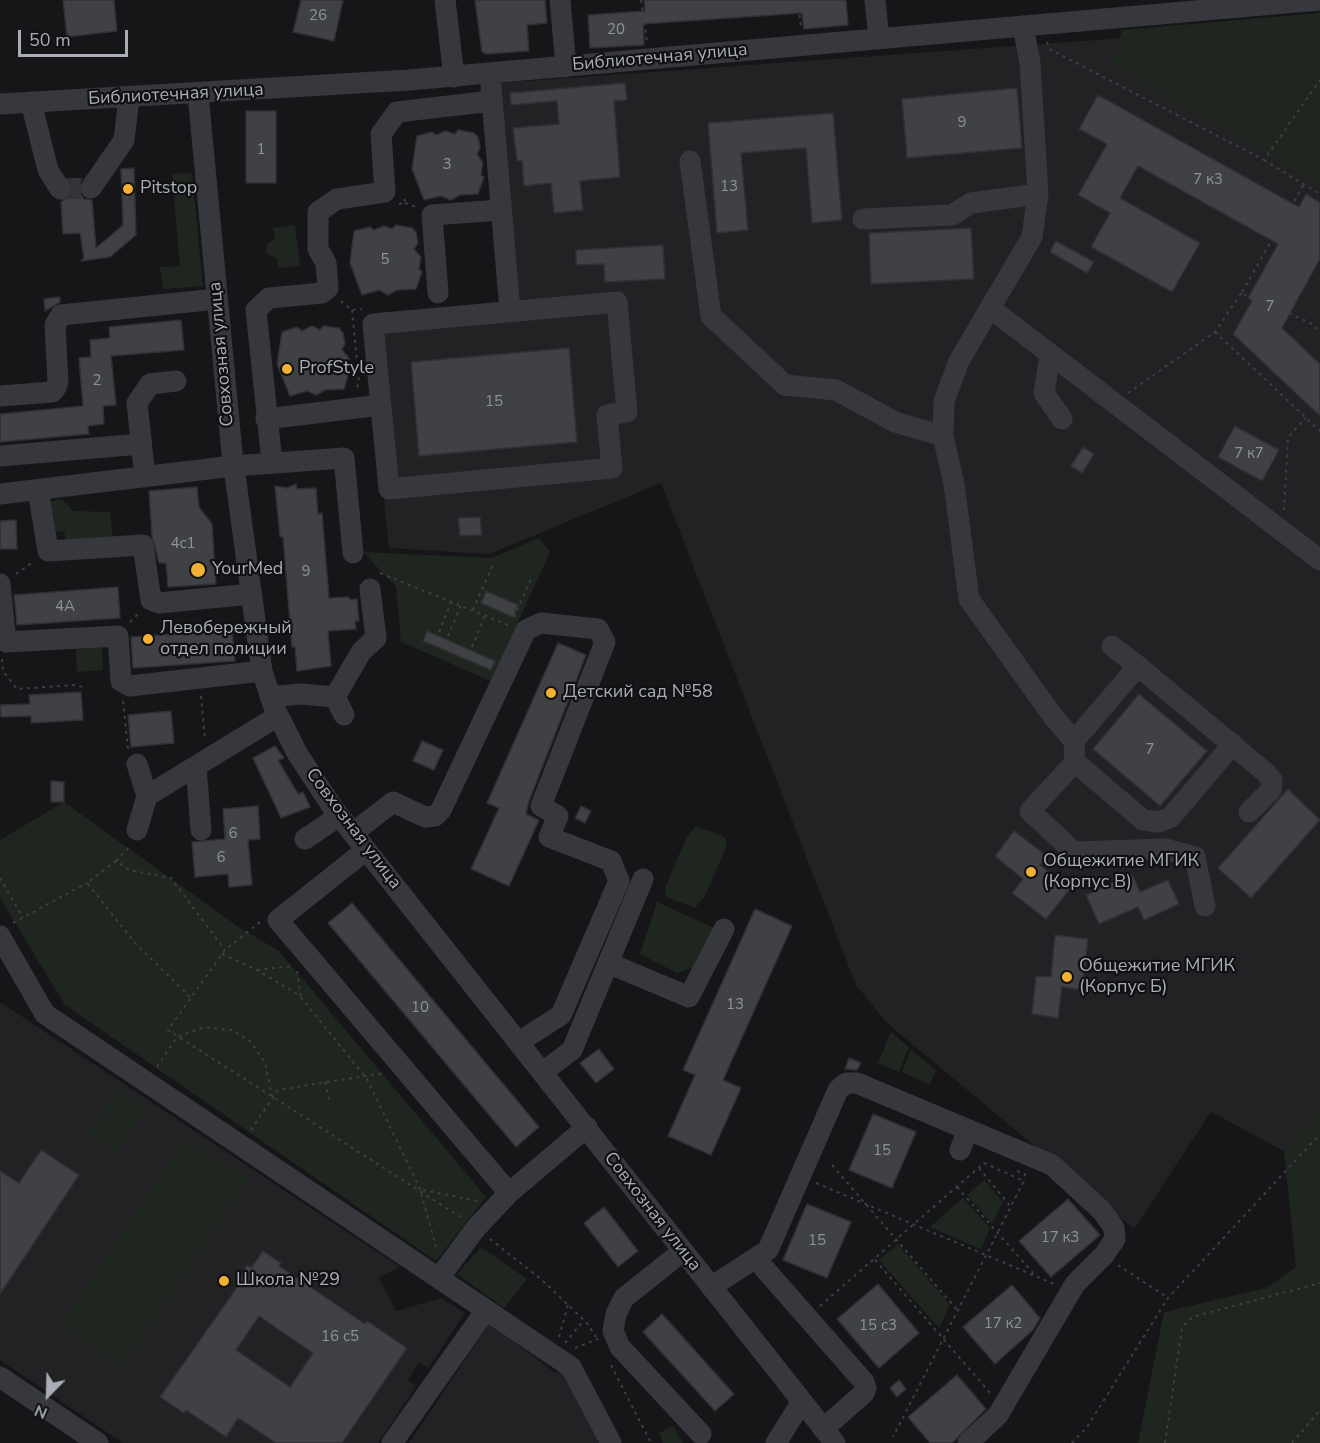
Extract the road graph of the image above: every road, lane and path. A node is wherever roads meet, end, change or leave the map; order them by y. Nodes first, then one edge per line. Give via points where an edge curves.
1 (445, 0) edge
2 (560, 0) edge
3 (641, 0) edge
4 (798, 0) edge
5 (874, 0) edge
6 (1320, 0) edge
7 (1127, 9) edge
8 (1034, 25) junction
9 (801, 29) dead end
10 (879, 39) junction
11 (648, 52) dead end
12 (566, 67) junction
13 (490, 74) junction
14 (454, 77) junction
15 (1320, 80) edge
16 (198, 94) junction
17 (129, 98) junction
18 (31, 102) junction
19 (492, 102) junction
20 (0, 104) edge
21 (1264, 160) junction
22 (690, 161) dead end
23 (1304, 184) junction
24 (91, 188) dead end
25 (60, 189) dead end
26 (403, 192) dead end
27 (1038, 194) junction
28 (1320, 194) edge
29 (405, 203) junction
30 (393, 205) dead end
31 (422, 209) dead end
32 (501, 210) junction
33 (863, 219) dead end
34 (438, 292) dead end
35 (1242, 292) junction
36 (1248, 298) dead end
37 (217, 299) junction
38 (990, 308) junction
39 (352, 310) dead end
40 (510, 311) junction
41 (1289, 313) dead end
42 (1215, 332) junction
43 (1320, 332) edge
44 (1050, 355) junction
45 (176, 381) dead end
46 (0, 396) edge
47 (351, 397) dead end
48 (1112, 404) junction
49 (381, 405) junction
50 (1306, 418) junction
51 (266, 419) junction
52 (1062, 419) dead end
53 (1320, 431) edge
54 (943, 436) junction
55 (141, 444) junction
56 (0, 456) edge
57 (272, 462) junction
58 (233, 466) junction
59 (145, 477) junction
60 (38, 490) junction
61 (0, 494) edge
62 (1283, 532) junction
63 (48, 551) junction
64 (353, 552) dead end
65 (1320, 560) edge
66 (494, 562) dead end
67 (532, 577) dead end
68 (372, 581) joint
69 (1, 584) edge
70 (251, 594) junction
71 (151, 600) junction
72 (452, 602) junction
73 (461, 605) junction
74 (473, 610) junction
75 (485, 615) junction
76 (439, 632) dead end
77 (118, 636) junction
78 (448, 636) dead end
79 (6, 642) junction
80 (1112, 646) dead end
81 (472, 647) dead end
82 (1138, 666) junction
83 (262, 671) junction
84 (199, 678) junction
85 (86, 688) dead end
86 (123, 698) dead end
87 (274, 706) junction
88 (1233, 744) junction
89 (1075, 751) junction
90 (201, 762) junction
91 (137, 764) joint
92 (147, 796) junction
93 (1249, 812) dead end
94 (339, 816) junction
95 (136, 830) dead end
96 (201, 830) dead end
97 (353, 833) junction
98 (305, 839) dead end
99 (366, 850) junction
100 (0, 878) edge
101 (643, 879) dead end
102 (87, 883) junction
103 (1205, 906) dead end
104 (23, 918) junction
105 (278, 920) junction
106 (724, 929) dead end
107 (4, 931) edge
108 (225, 950) junction
109 (222, 954) junction
110 (608, 963) junction
111 (257, 970) junction
112 (190, 997) junction
113 (301, 999) junction
114 (177, 1037) junction
115 (519, 1042) junction
116 (405, 1071) junction
117 (543, 1072) junction
118 (364, 1075) junction
119 (147, 1082) junction
120 (325, 1082) junction
121 (272, 1096) junction
122 (329, 1100) dead end
123 (587, 1127) junction
124 (968, 1130) junction
125 (1320, 1134) edge
126 (241, 1145) junction
127 (960, 1150) dead end
128 (990, 1160) dead end
129 (984, 1163) junction
130 (832, 1165) dead end
131 (979, 1168) junction
132 (1011, 1168) dead end
133 (801, 1177) junction
134 (1024, 1181) junction
135 (957, 1187) junction
136 (420, 1189) junction
137 (503, 1199) junction
138 (865, 1204) junction
139 (1011, 1207) junction
140 (914, 1224) junction
141 (476, 1228) junction
142 (997, 1233) junction
143 (896, 1240) junction
144 (683, 1251) junction
145 (986, 1255) junction
146 (1104, 1255) junction
147 (756, 1259) junction
148 (874, 1259) junction
149 (1036, 1276) junction
150 (439, 1278) junction
151 (1320, 1283) edge
152 (711, 1287) junction
153 (1071, 1291) junction
154 (1168, 1298) junction
155 (568, 1305) junction
156 (486, 1310) junction
157 (958, 1311) junction
158 (807, 1317) junction
159 (584, 1320) junction
160 (943, 1339) junction
161 (554, 1356) junction
162 (608, 1360) dead end
163 (0, 1377) edge
164 (801, 1403) junction
165 (1002, 1408) junction
166 (1320, 1410) edge
167 (701, 1434) dead end
168 (829, 1436) edge
169 (893, 1437) dead end
170 (92, 1441) edge
171 (392, 1443) edge
172 (611, 1443) edge
173 (651, 1443) edge
174 (776, 1443) edge
175 (968, 1443) edge
176 (1072, 1443) edge
177 (1165, 1443) edge
178 (1292, 1443) edge

1 - 14 street
2 - 12 street
3 - 11 path
4 - 9 path
5 - 10 street
6 - 7 street, Библиотечная улица
7 - 8 street, Библиотечная улица
8 - 10 street, Библиотечная улица
8 - 21 path via 1049,49
8 - 27 street via 1030,63
10 - 12 street, Библиотечная улица
12 - 13 street, Библиотечная улица
13 - 14 street, Библиотечная улица
13 - 19 street
14 - 16 street, Библиотечная улица
15 - 21 path
16 - 17 street, Библиотечная улица
16 - 37 street, Совхозная улица
17 - 18 street, Библиотечная улица
17 - 24 street via 124,141
18 - 20 street, Библиотечная улица
18 - 25 street via 48,170
19 - 32 street
19 - 51 street via 397,112 381,134 385,192 337,199 318,212 318,249 326,263 328,288 322,293 269,298 256,310
21 - 23 path
22 - 54 street via 711,316 785,385 836,390 895,422
23 - 28 path
23 - 35 path
26 - 29 path
27 - 33 street via 971,203 952,215
27 - 38 street via 1032,237
29 - 30 path
29 - 31 path
32 - 34 street via 432,215
32 - 40 street
35 - 36 path
35 - 42 path
37 - 46 street via 61,315 55,325 55,389
37 - 58 street, Совхозная улица
38 - 44 street
38 - 54 street via 960,361 944,401
39 - 47 path via 359,383
40 - 49 street via 373,324
40 - 49 street via 617,302 627,412 607,415 612,468 389,489
41 - 43 path
42 - 48 path
42 - 50 path
44 - 48 street
44 - 52 street via 1044,393
45 - 55 street via 150,384 137,403
48 - 62 street
49 - 51 street
50 - 53 path
50 - 62 path via 1288,436
51 - 57 street
54 - 89 street via 954,484 969,599
55 - 56 street
55 - 59 street
57 - 58 street
57 - 64 street via 344,458
58 - 59 street
58 - 70 street, Совхозная улица
59 - 60 street
60 - 61 street
60 - 63 street
62 - 65 street
63 - 69 path
63 - 71 street via 143,545
66 - 74 path
67 - 75 path via 510,626
68 - 72 path via 384,574
68 - 87 street via 376,638 361,652 340,706 300,694
69 - 79 street
70 - 71 street via 159,603
70 - 83 street, Совхозная улица
71 - 77 path
72 - 73 path
72 - 76 path
73 - 74 path
73 - 78 path
74 - 75 path
75 - 81 path
77 - 79 street
77 - 84 street via 122,681 130,686
79 - 85 path via 1,652 3,671 17,689 76,685
80 - 82 street
82 - 88 street
82 - 89 street
83 - 84 street
83 - 87 street, Совхозная улица
84 - 90 path
86 - 91 path via 129,752
87 - 90 street
87 - 94 street, Совхозная улица via 315,782
88 - 89 street via 1171,817 1159,822 1143,820
88 - 93 street via 1272,780 1271,790
89 - 103 street via 1030,811 1074,852 1166,849 1195,857
90 - 92 street
90 - 96 street
91 - 92 street
92 - 95 street
94 - 97 street, Совхозная улица
94 - 98 street
97 - 99 street, Совхозная улица
97 - 115 street via 393,802 425,817 435,816 441,810 526,630 541,623 598,629 605,642 541,806 558,816 549,837 611,861 619,881 561,1015
99 - 105 street
99 - 115 street, Совхозная улица
100 - 104 path
101 - 110 street
102 - 104 path
102 - 108 path via 116,861 129,870 171,878
102 - 112 path via 136,944
104 - 107 path
105 - 108 path via 264,919
105 - 116 street
106 - 110 street via 689,997
107 - 119 street via 45,1014
108 - 109 path
109 - 111 path
109 - 112 path
110 - 117 street via 572,1050
111 - 113 path
111 - 113 path via 296,966
112 - 114 path via 168,1030
113 - 118 path
114 - 119 path
114 - 121 path
114 - 121 path via 204,1027 232,1030 251,1042 265,1063
115 - 117 street, Совхозная улица
116 - 118 path
116 - 137 street
117 - 123 street, Совхозная улица
118 - 120 path
118 - 136 path
119 - 126 street
120 - 121 path via 278,1090
120 - 122 path
121 - 126 path
121 - 136 path
123 - 137 street
123 - 144 street, Совхозная улица
124 - 127 street
124 - 133 street via 857,1083 846,1083 838,1090
124 - 146 street via 1052,1165 1079,1189 1114,1228 1114,1239
125 - 154 path
126 - 150 street
128 - 129 path
129 - 131 path
129 - 134 path
130 - 138 path
131 - 135 path
131 - 139 path
132 - 134 path via 1025,1174
133 - 138 path
133 - 147 street via 772,1243
134 - 139 path
135 - 140 path
135 - 142 path
136 - 137 path
136 - 141 path
136 - 150 path via 440,1259
137 - 141 street
138 - 140 path
138 - 143 path
139 - 142 path
140 - 143 path
140 - 145 path
141 - 150 street
141 - 155 path
142 - 145 path
142 - 149 path
143 - 148 path
143 - 157 path
144 - 152 street, Совхозная улица
144 - 167 street via 624,1298 615,1314 613,1331 620,1347
145 - 149 path
145 - 157 path
146 - 153 street
146 - 154 path
147 - 152 street
147 - 158 street
148 - 158 path
148 - 160 path
149 - 153 path
150 - 156 street
151 - 177 path via 1192,1317 1182,1329
152 - 164 street, Совхозная улица
153 - 165 street
154 - 176 path via 1087,1427
155 - 159 path
155 - 161 path
156 - 161 street
156 - 171 street
157 - 160 path
158 - 168 street via 866,1388
159 - 161 path
159 - 161 path via 598,1339
160 - 165 path
160 - 169 path
161 - 172 street via 571,1367
162 - 173 path
163 - 170 street
164 - 168 street, Совхозная улица
164 - 174 street
165 - 175 street
166 - 178 path

